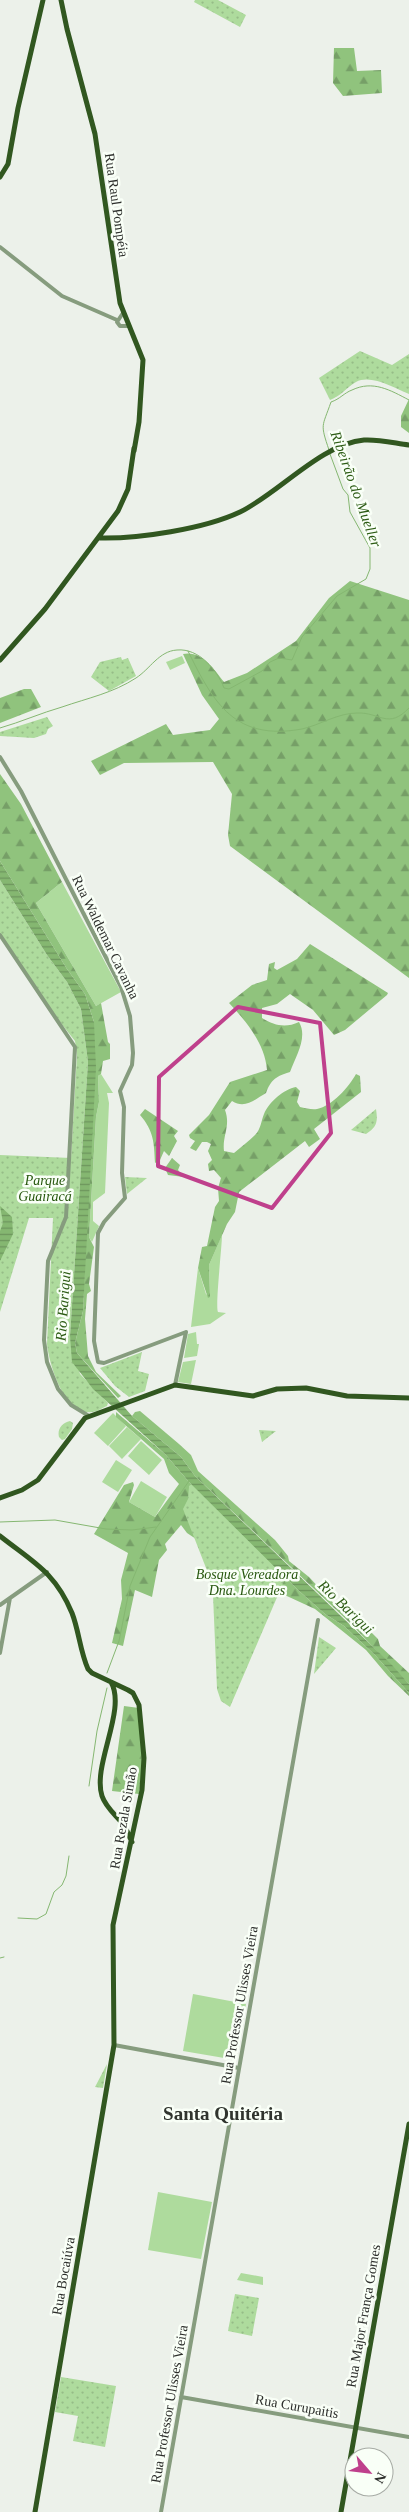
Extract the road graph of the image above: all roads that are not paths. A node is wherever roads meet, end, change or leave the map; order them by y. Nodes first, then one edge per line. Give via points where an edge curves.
1 (43, 0) edge
2 (62, 0) edge
3 (0, 177) edge
4 (0, 247) edge
5 (123, 313) junction
6 (116, 320) junction
7 (129, 326) junction
8 (409, 445) edge
9 (99, 538) junction
10 (0, 660) edge
11 (0, 756) edge
12 (0, 935) edge
13 (175, 1385) junction
14 (409, 1398) edge
15 (89, 1416) junction
16 (0, 1498) edge
17 (0, 1536) edge
18 (48, 1571) junction
19 (10, 1598) junction
20 (0, 1605) edge
21 (318, 1620) dead end
22 (0, 1653) edge
23 (110, 1680) junction
24 (128, 1690) junction
25 (116, 1696) junction
26 (123, 1824) junction
27 (135, 1825) junction
28 (133, 1842) junction
29 (114, 2045) junction
30 (239, 2068) junction
31 (409, 2124) edge
32 (181, 2397) junction
33 (355, 2428) junction
34 (409, 2437) edge
35 (35, 2512) edge
36 (161, 2512) edge
37 (341, 2512) edge

1 - 3 main road via 8,164
2 - 5 main road, Rua Raul Pompéia via 66,29 95,134
4 - 6 street via 62,296
5 - 6 street
5 - 7 main road, Rua Raul Pompéia
6 - 7 street via 120,326
7 - 9 main road, Rua Raul Pompéia via 141,349 144,365 137,444 124,500
8 - 9 main road via 363,440 346,444 249,507 224,518 145,534
9 - 10 main road, Rua Raul Pompéia via 38,618
11 - 13 street, Rua Waldemar Cavanha via 121,987 129,1009 133,1059 120,1092 124,1109 122,1173 125,1198 104,1222 97,1237 94,1346 100,1364 186,1332
12 - 15 street via 75,1047 66,1217 48,1261 44,1340 48,1368 60,1392 73,1407
13 - 14 main road via 253,1396 276,1388 306,1388 347,1396
13 - 15 main road
15 - 16 main road via 75,1429 38,1480
17 - 18 main road
18 - 19 street
18 - 23 main road via 72,1614 88,1669
19 - 20 street
19 - 22 street
21 - 30 street, Rua Professor Ulisses Vieira
23 - 24 main road
23 - 25 main road
24 - 25 main road
24 - 27 main road, Rua Rezala Simão via 142,1714 142,1790
25 - 26 main road via 101,1783 107,1806
26 - 27 main road
26 - 28 main road
27 - 28 main road, Rua Rezala Simão
28 - 29 main road, Rua Rezala Simão via 113,1925
29 - 30 street
29 - 35 main road, Rua Bocaiúva
30 - 32 street, Rua Professor Ulisses Vieira
31 - 33 main road, Rua Major França Gomes
32 - 33 street, Rua Curupaitis
32 - 36 street, Rua Professor Ulisses Vieira
33 - 34 street, Rua Curupaitis
33 - 37 main road, Rua Major França Gomes

